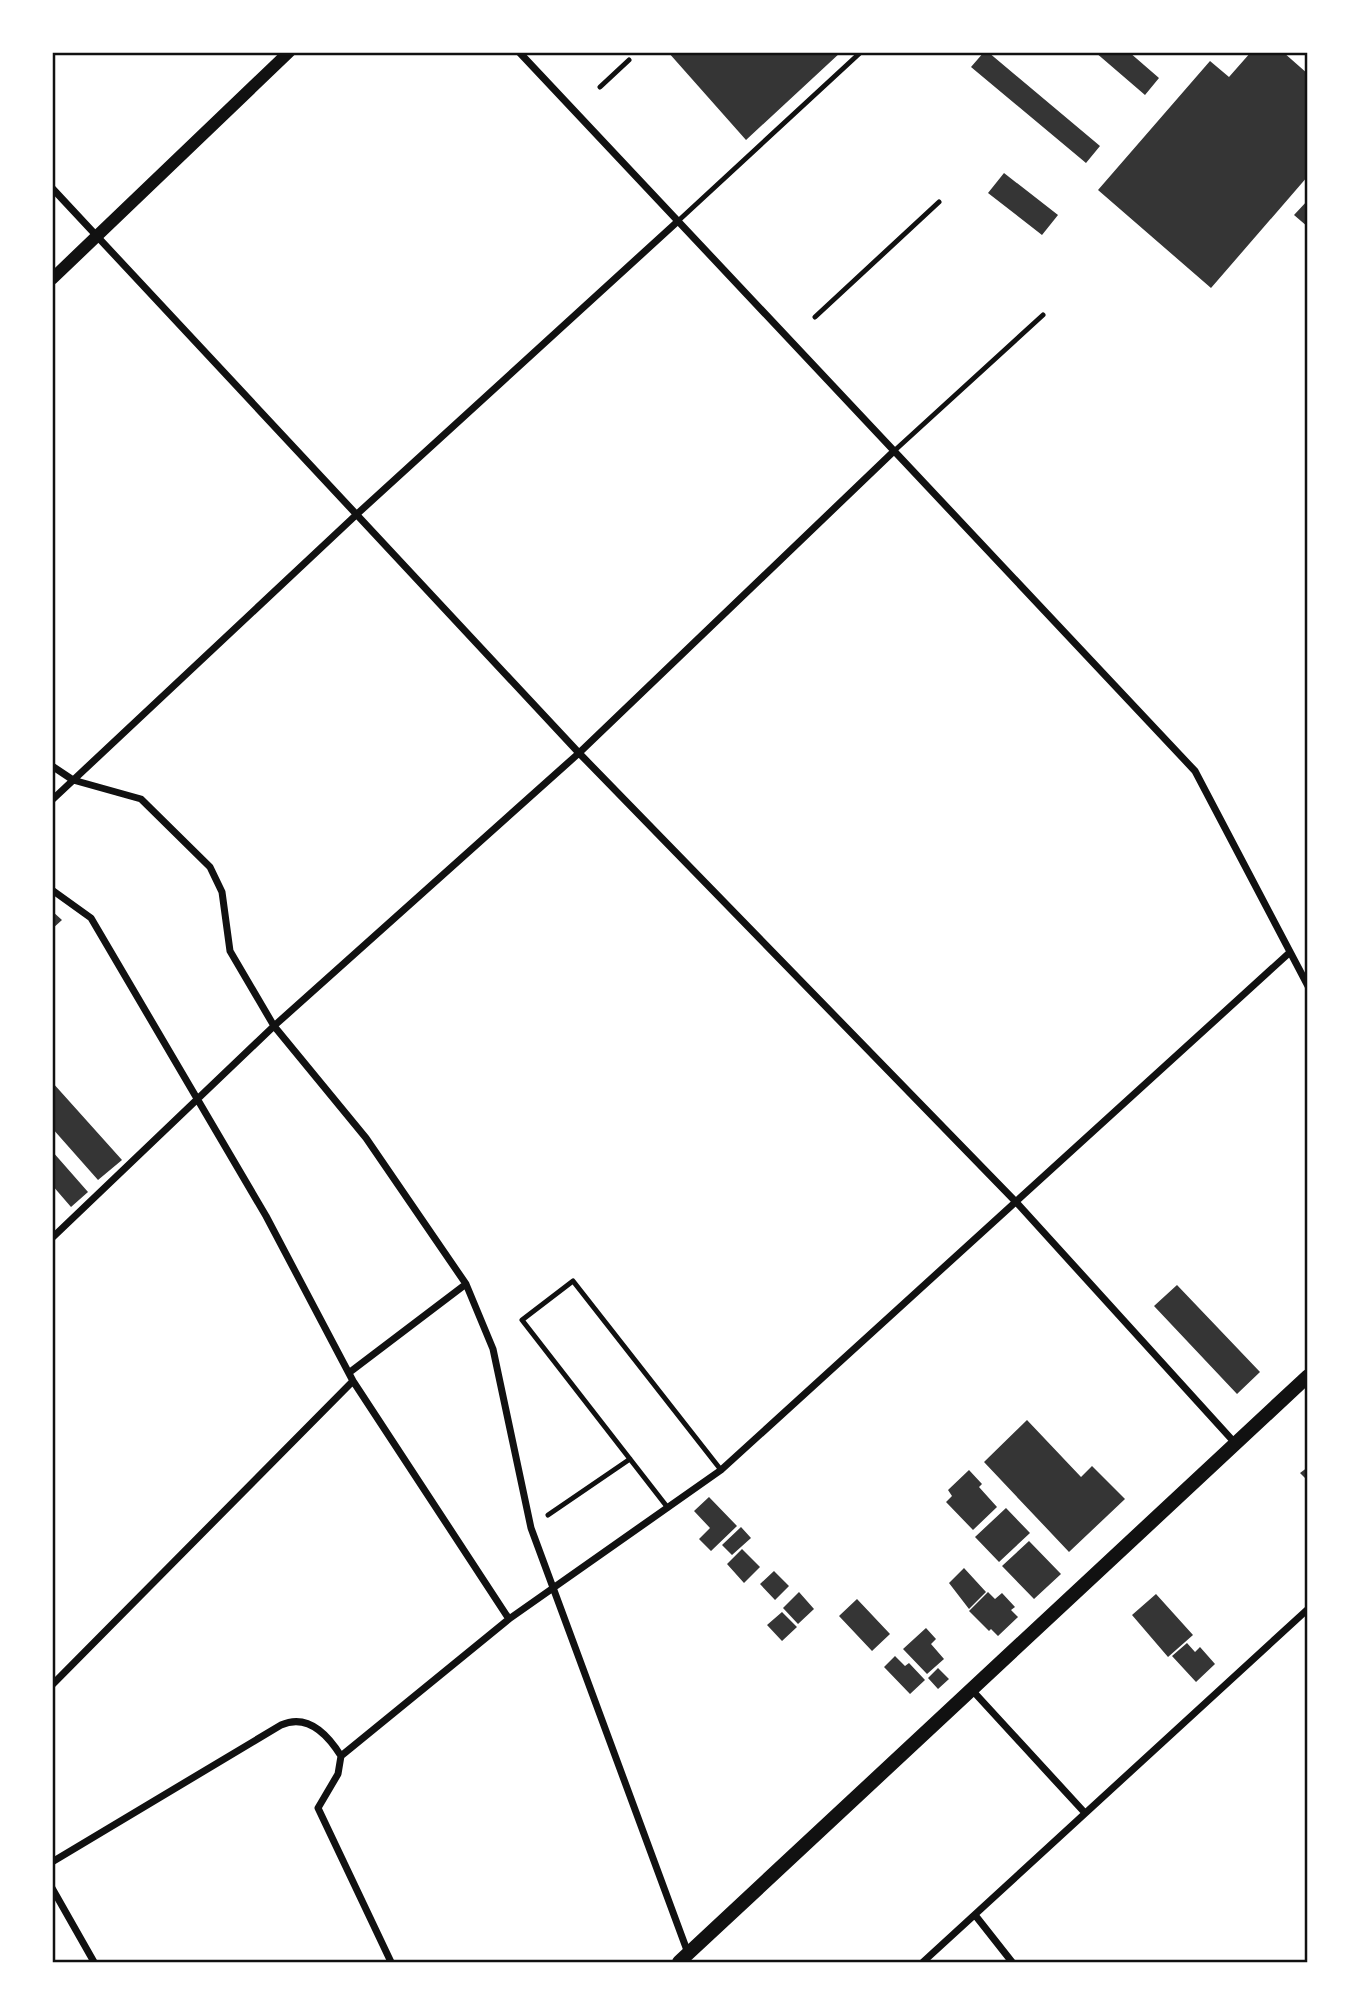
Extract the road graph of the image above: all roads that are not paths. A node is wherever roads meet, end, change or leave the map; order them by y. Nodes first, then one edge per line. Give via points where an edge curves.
1 (289, 52) edge
2 (519, 52) edge
3 (861, 52) edge
4 (629, 60) dead end
5 (600, 87) dead end
6 (52, 188) edge
7 (939, 202) dead end
8 (677, 222) junction
9 (98, 237) junction
10 (52, 279) edge
11 (1043, 314) dead end
12 (815, 317) dead end
13 (892, 453) junction
14 (356, 515) junction
15 (579, 753) junction
16 (52, 766) edge
17 (73, 780) junction
18 (52, 800) edge
19 (52, 890) edge
20 (1288, 954) junction
21 (1307, 986) edge
22 (274, 1026) junction
23 (196, 1098) junction
24 (1017, 1203) junction
25 (52, 1238) edge
26 (466, 1284) junction
27 (350, 1372) junction
28 (1307, 1376) edge
29 (353, 1381) junction
30 (1236, 1445) junction
31 (630, 1459) junction
32 (720, 1470) junction
33 (668, 1508) junction
34 (548, 1515) dead end
35 (552, 1590) junction
36 (1307, 1609) edge
37 (509, 1619) junction
38 (52, 1685) edge
39 (972, 1690) junction
40 (341, 1756) junction
41 (1085, 1813) junction
42 (52, 1862) edge
43 (52, 1888) edge
44 (975, 1915) junction
45 (684, 1959) edge
46 (94, 1962) edge
47 (391, 1962) edge
48 (923, 1962) edge
49 (1012, 1962) edge

1 - 9 street
2 - 8 street
3 - 8 lane
4 - 5 lane
6 - 9 street
7 - 12 lane
8 - 13 street
8 - 14 street
9 - 10 street
9 - 14 street
11 - 13 lane
13 - 15 street
13 - 20 street via 1195,771
14 - 15 street
14 - 17 street
15 - 22 street
15 - 24 street
16 - 17 street
17 - 18 street
17 - 22 street via 141,799 210,867 222,892 230,951
19 - 23 street via 91,918
20 - 21 street
20 - 24 street
22 - 23 street
22 - 26 street via 366,1138
23 - 25 street
23 - 27 street
24 - 30 street
24 - 32 street
26 - 27 street
26 - 35 street via 493,1349 531,1528
27 - 29 street
28 - 30 main road
29 - 37 street
29 - 38 street
30 - 39 main road
31 - 32 lane via 522,1320 573,1281
31 - 33 lane
31 - 34 lane
32 - 33 street
33 - 35 street
35 - 37 street
35 - 45 street via 619,1760
36 - 41 street
37 - 40 street
39 - 41 street
39 - 45 main road
40 - 42 street via 320,1730 287,1722
40 - 47 street via 338,1774 318,1808
41 - 44 street
43 - 46 street
44 - 48 street
44 - 49 street

